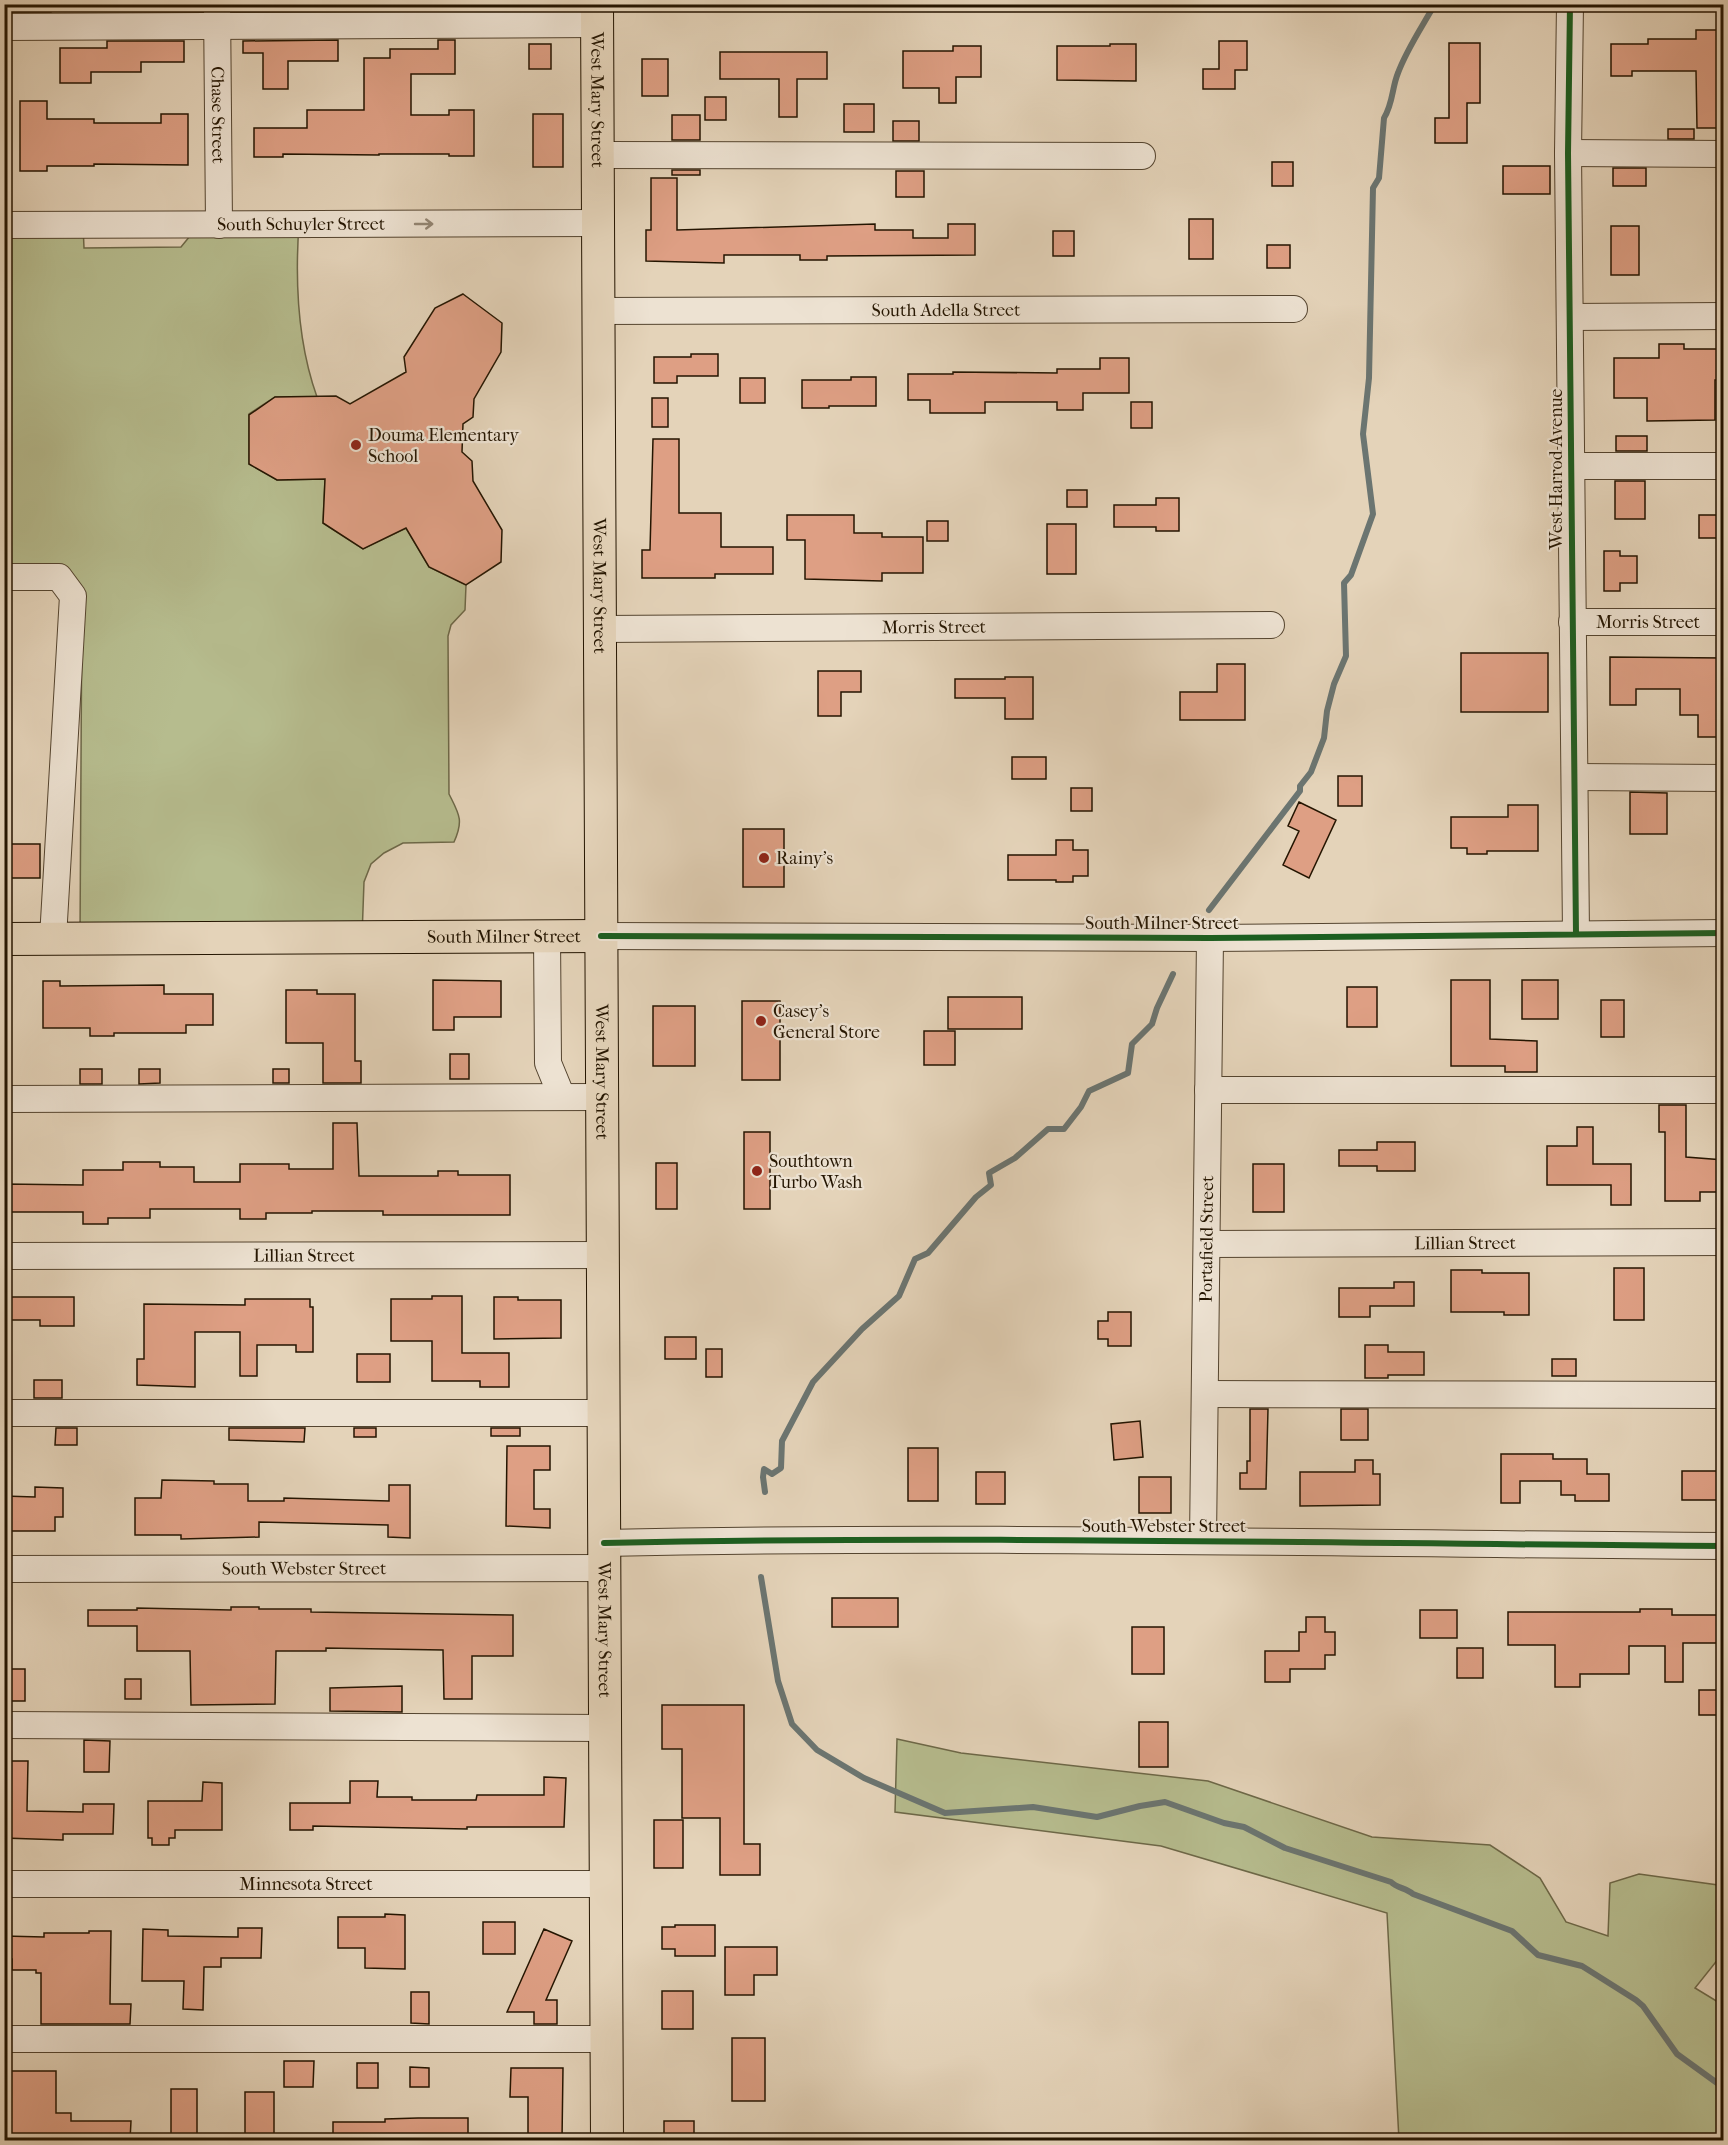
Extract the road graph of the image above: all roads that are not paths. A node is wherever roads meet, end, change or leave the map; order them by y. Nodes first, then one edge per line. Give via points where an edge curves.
1 (1570, 4) edge
2 (597, 14) edge
3 (217, 15) edge
4 (4, 27) edge
5 (1568, 153) junction
6 (1724, 154) edge
7 (597, 155) junction
8 (1142, 156) dead end
9 (598, 224) junction
10 (4, 225) edge
11 (219, 225) junction
12 (1294, 309) dead end
13 (598, 312) junction
14 (1724, 316) edge
15 (1570, 317) junction
16 (1571, 466) junction
17 (1724, 466) edge
18 (4, 577) edge
19 (1572, 622) junction
20 (1724, 622) edge
21 (1270, 625) dead end
22 (600, 628) junction
23 (1575, 777) junction
24 (1724, 778) edge
25 (1724, 933) edge
26 (1576, 934) junction
27 (547, 936) junction
28 (601, 936) junction
29 (4, 939) edge
30 (53, 939) junction
31 (1210, 939) junction
32 (1208, 1089) junction
33 (1724, 1089) edge
34 (562, 1097) junction
35 (602, 1097) junction
36 (4, 1099) edge
37 (1724, 1242) edge
38 (1207, 1244) junction
39 (603, 1255) junction
40 (4, 1256) edge
41 (1205, 1394) junction
42 (1724, 1395) edge
43 (4, 1413) edge
44 (603, 1413) junction
45 (1203, 1541) junction
46 (1724, 1546) edge
47 (604, 1556) junction
48 (4, 1569) edge
49 (4, 1725) edge
50 (605, 1728) junction
51 (4, 1884) edge
52 (605, 1884) junction
53 (4, 2039) edge
54 (606, 2039) junction
55 (607, 2140) edge

1 - 5 street, West Harrod Avenue
2 - 3 street
2 - 7 main road, West Mary Street
3 - 4 street
3 - 11 street, Chase Street
5 - 6 street
5 - 15 street, West Harrod Avenue
7 - 8 street
7 - 9 main road, West Mary Street
11 -> 9 street, South Schuyler Street
9 - 13 main road, West Mary Street
10 - 11 street, South Schuyler Street
12 - 13 street, South Adella Street
13 - 22 main road, West Mary Street
14 - 15 street
15 - 16 street, West Harrod Avenue
16 - 17 street
16 - 19 street, West Harrod Avenue
18 - 30 street via 59,577 73,596
19 - 20 street, Morris Street
19 - 23 street, West Harrod Avenue
21 - 22 street, Morris Street
22 - 28 main road, West Mary Street
23 - 24 street
23 - 26 street, West Harrod Avenue
25 - 26 street, South Milner Street
26 - 31 street, South Milner Street
27 - 28 main road, South Milner Street
27 - 30 main road, South Milner Street
27 - 34 street via 548,1063
28 - 31 street, South Milner Street
28 - 35 main road, West Mary Street
29 - 30 main road, South Milner Street
31 - 32 street, Portafield Street
32 - 33 street
32 - 38 street, Portafield Street
34 - 35 street
34 - 36 street
35 - 39 main road, West Mary Street
37 - 38 street, Lillian Street
38 - 41 street, Portafield Street
39 - 40 street, Lillian Street
39 - 44 main road, West Mary Street
41 - 42 street
41 - 45 street, Portafield Street
43 - 44 street
44 - 47 main road, West Mary Street
45 - 46 street, South Webster Street
45 - 47 street, South Webster Street via 717,1540
47 - 48 street, South Webster Street
47 - 50 main road, West Mary Street
49 - 50 street
50 - 52 main road, West Mary Street
51 - 52 street, Minnesota Street
52 - 54 main road, West Mary Street
53 - 54 street
54 - 55 main road, West Mary Street

